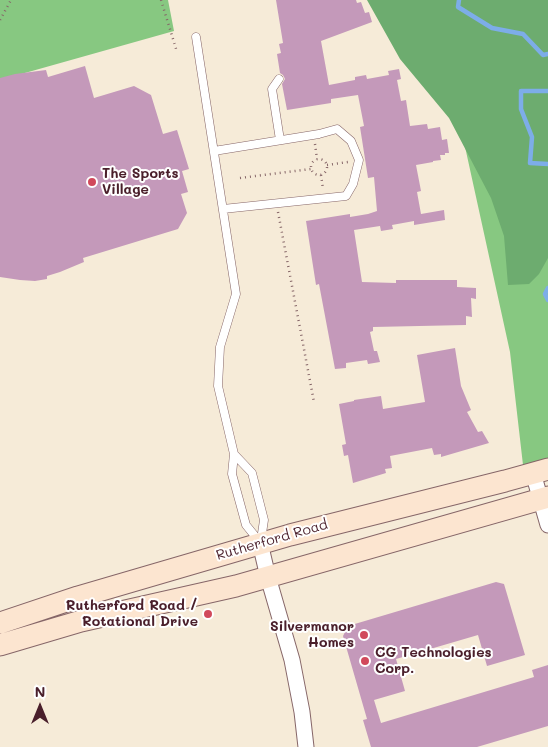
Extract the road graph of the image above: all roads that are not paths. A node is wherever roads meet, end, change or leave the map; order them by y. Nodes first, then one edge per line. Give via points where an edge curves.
1 (196, 37) dead end
2 (279, 79) dead end
3 (280, 140) junction
4 (214, 150) junction
5 (222, 209) junction
6 (234, 454) junction
7 (541, 471) edge
8 (544, 498) edge
9 (548, 525) edge
10 (260, 543) junction
11 (268, 577) junction
12 (0, 623) edge
13 (0, 645) edge
14 (306, 747) edge

1 - 4 lane
2 - 3 lane via 272,89
3 - 4 lane
3 - 5 lane via 337,129 350,141 359,160 354,184 346,196
4 - 5 lane
5 - 6 lane via 236,294 220,347 218,386
6 - 10 lane via 232,474 246,525
6 - 10 lane via 252,473 264,520
7 - 8 street
7 - 10 main road, Rutherford Road
8 - 9 street
8 - 11 main road
10 - 11 street
10 - 12 main road, Rutherford Road
11 - 13 main road via 81,621
11 - 14 street via 292,660

